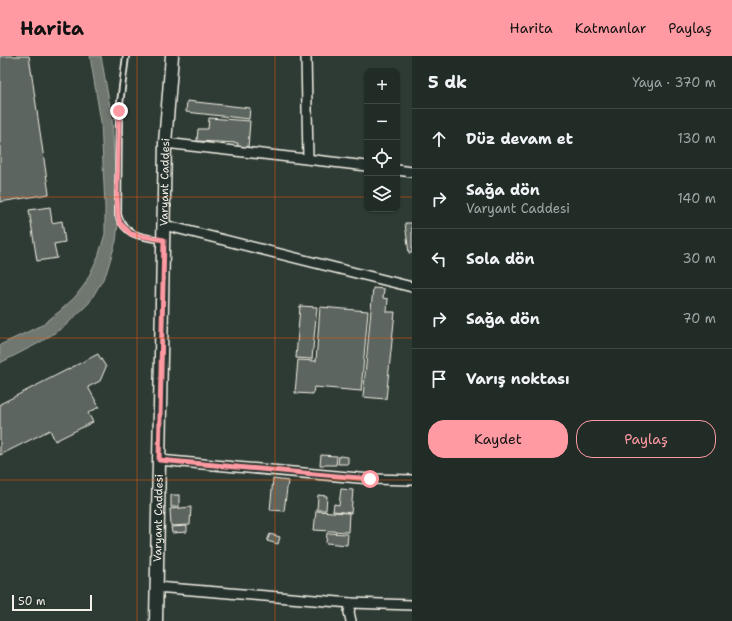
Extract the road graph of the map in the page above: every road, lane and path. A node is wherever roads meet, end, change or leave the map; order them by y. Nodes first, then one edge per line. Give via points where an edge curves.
1 (126, 56) edge
2 (172, 56) edge
3 (306, 56) edge
4 (165, 143) junction
5 (308, 159) junction
6 (364, 166) edge
7 (400, 170) edge
8 (412, 172) edge
9 (164, 225) junction
10 (164, 240) junction
11 (412, 287) edge
12 (159, 460) junction
13 (412, 480) edge
14 (156, 587) junction
15 (351, 602) junction
16 (412, 605) edge
17 (156, 621) edge
18 (351, 621) edge

1 - 10 lane via 119,111 118,215 120,223 131,234
2 - 4 street, Varyant Caddesi
3 - 5 street
4 - 5 street
4 - 9 street, Varyant Caddesi
5 - 6 street
7 - 8 street
9 - 10 street, Varyant Caddesi
9 - 11 street
10 - 12 street, Varyant Caddesi
12 - 13 street via 362,479
12 - 14 street, Varyant Caddesi
14 - 15 street
14 - 17 street, Varyant Caddesi
15 - 16 street
15 - 18 street

